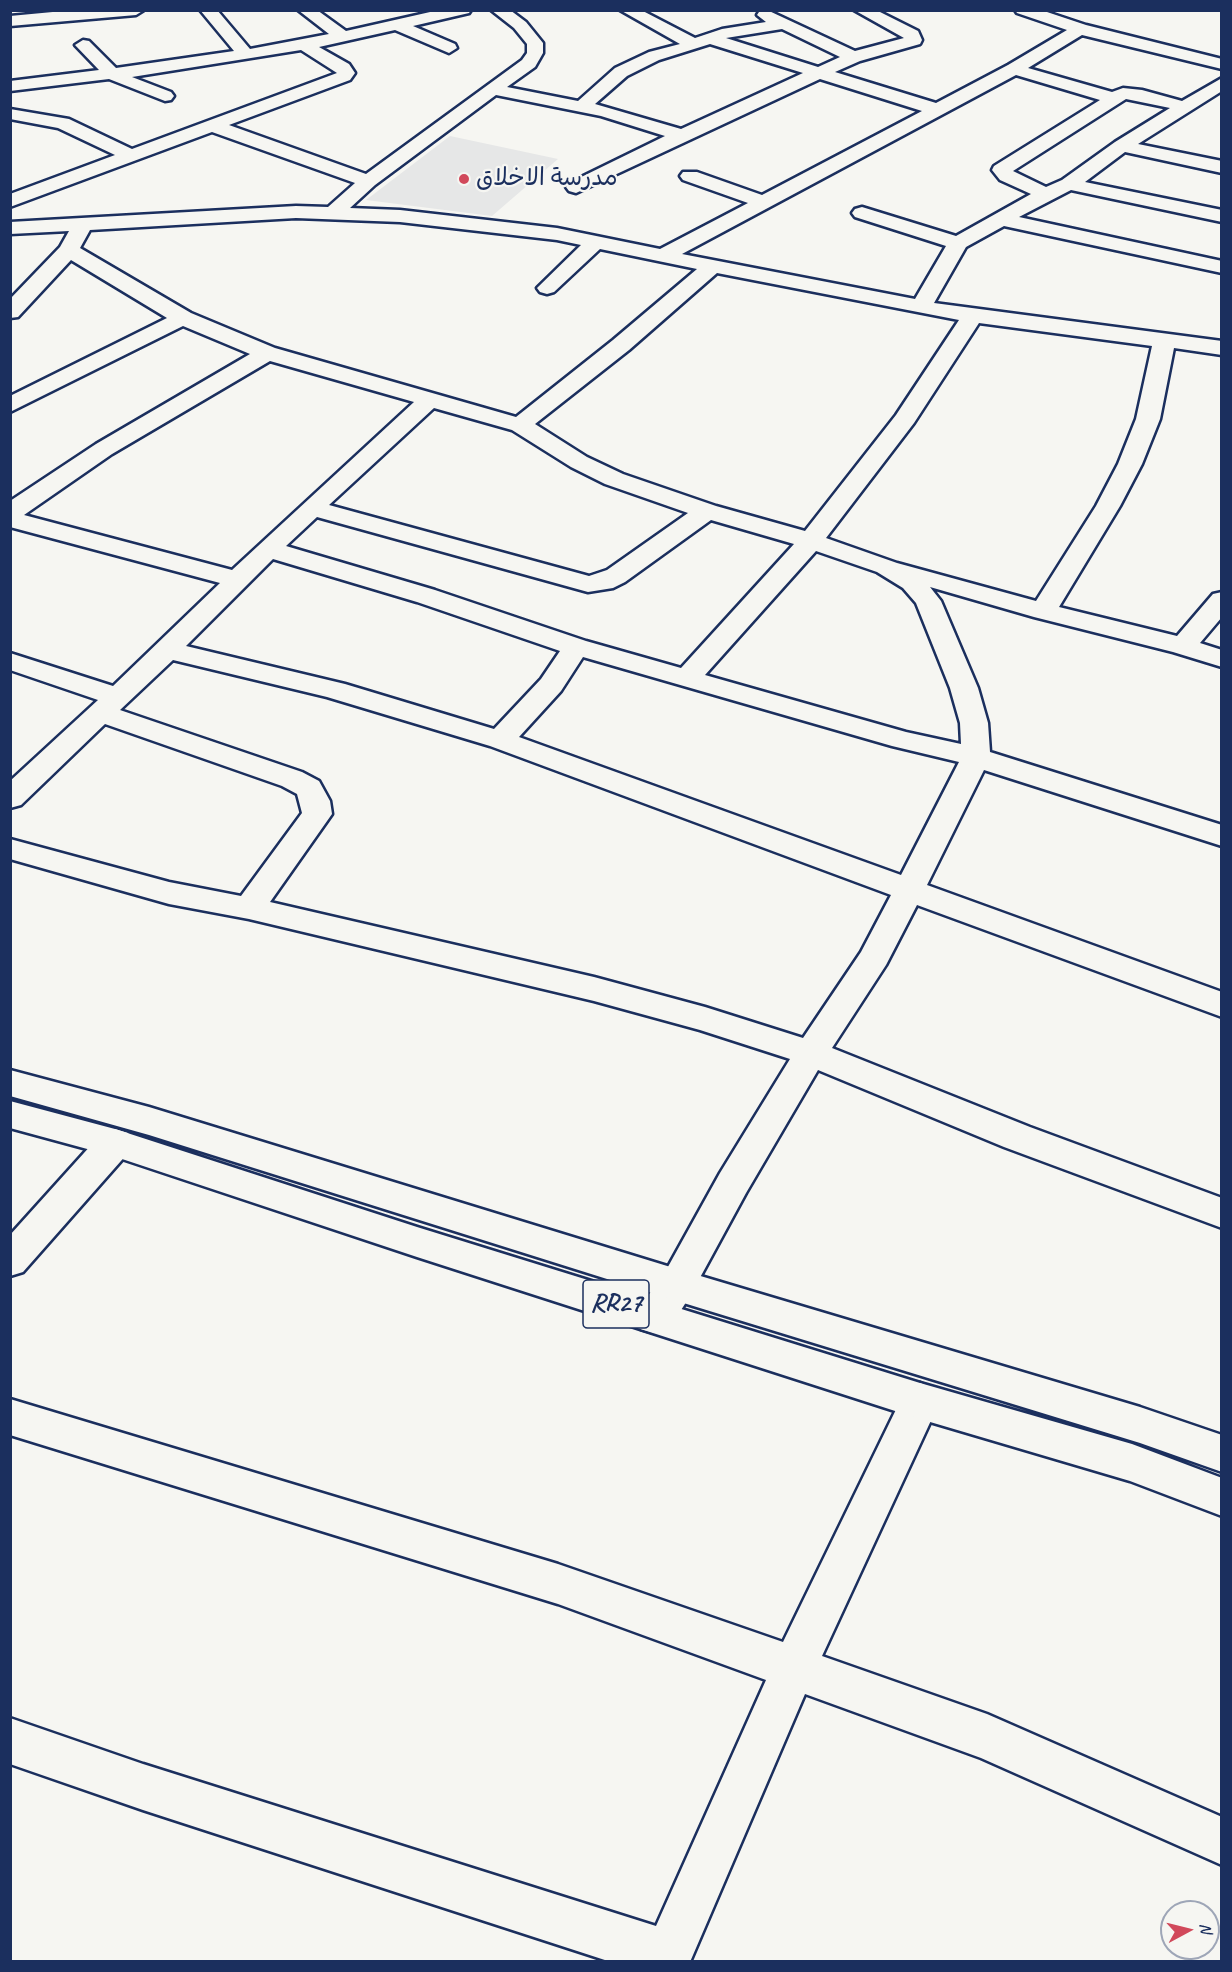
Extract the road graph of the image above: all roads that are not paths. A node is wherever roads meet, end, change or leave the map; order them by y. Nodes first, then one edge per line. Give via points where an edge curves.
1 (136, 10) edge
2 (208, 10) edge
3 (306, 10) edge
4 (463, 10) edge
5 (499, 10) edge
6 (628, 10) edge
7 (755, 10) edge
8 (862, 10) edge
9 (1023, 10) edge
10 (10, 21) edge
11 (783, 24) junction
12 (397, 25) junction
13 (1080, 28) junction
14 (342, 36) junction
15 (693, 40) junction
16 (83, 45) dead end
17 (304, 45) junction
18 (449, 48) dead end
19 (246, 54) junction
20 (854, 57) junction
21 (1217, 59) edge
22 (1014, 69) junction
23 (821, 72) junction
24 (113, 75) junction
25 (1221, 83) edge
26 (10, 86) edge
27 (495, 90) junction
28 (165, 96) dead end
29 (1114, 98) junction
30 (582, 106) junction
31 (1185, 107) junction
32 (936, 110) junction
33 (10, 114) edge
34 (214, 126) junction
35 (682, 135) junction
36 (1122, 146) junction
37 (132, 156) junction
38 (1221, 167) edge
39 (690, 176) dead end
40 (368, 181) junction
41 (1069, 184) junction
42 (576, 187) dead end
43 (1046, 194) junction
44 (10, 201) edge
45 (763, 202) junction
46 (334, 212) junction
47 (862, 213) dead end
48 (1221, 216) edge
49 (1001, 219) junction
50 (83, 223) junction
51 (10, 228) edge
52 (597, 241) junction
53 (958, 243) junction
54 (69, 250) junction
55 (663, 256) junction
56 (712, 266) junction
57 (1221, 267) edge
58 (547, 288) dead end
59 (922, 306) junction
60 (10, 312) edge
61 (973, 316) junction
62 (183, 318) junction
63 (1164, 341) junction
64 (1213, 341) edge
65 (267, 353) junction
66 (429, 400) junction
67 (10, 405) edge
68 (520, 425) junction
69 (312, 508) junction
70 (706, 510) junction
71 (10, 513) edge
72 (10, 519) edge
73 (811, 540) junction
74 (268, 549) junction
75 (886, 567) junction
76 (236, 579) junction
77 (1221, 600) edge
78 (1043, 611) junction
79 (1183, 646) junction
80 (576, 647) junction
81 (166, 650) junction
82 (1221, 659) edge
83 (10, 661) edge
84 (685, 680) junction
85 (109, 705) junction
86 (500, 740) junction
87 (976, 757) junction
88 (10, 798) edge
89 (1221, 836) edge
90 (10, 849) edge
91 (909, 891) junction
92 (249, 909) junction
93 (1220, 1001) edge
94 (811, 1053) junction
95 (10, 1083) edge
96 (10, 1114) edge
97 (115, 1143) junction
98 (1221, 1213) edge
99 (10, 1261) edge
100 (677, 1285) junction
101 (655, 1317) junction
102 (920, 1401) junction
103 (10, 1417) edge
104 (1221, 1454) edge
105 (1221, 1497) edge
106 (793, 1669) junction
107 (10, 1741) edge
108 (1221, 1841) edge
109 (667, 1958) edge

1 - 10 main road
2 - 19 main road
3 - 14 main road
4 - 12 main road
5 - 27 main road via 529,34 535,43 535,53 529,63
6 - 15 main road
7 - 11 main road
8 - 20 main road via 914,38
9 - 13 main road
11 - 15 main road
11 - 20 main road
12 - 14 main road
12 - 18 main road
13 - 21 main road
13 - 22 main road
14 - 17 main road
15 - 23 main road
15 - 30 main road via 621,72
16 - 24 main road
17 - 19 main road
17 - 34 main road via 343,68 344,76
19 - 24 main road
20 - 23 main road
22 - 29 main road
22 - 32 main road
23 - 32 main road
23 - 35 main road
24 - 26 main road
24 - 28 main road
25 - 31 main road
27 - 30 main road
27 - 40 main road
29 - 31 main road via 1132,93
29 - 43 main road via 1000,170
30 - 35 main road
31 - 36 main road
32 - 45 main road
33 - 37 main road via 63,123
34 - 37 main road
34 - 40 main road
35 - 42 main road
36 - 38 main road
36 - 41 main road
37 - 44 main road
39 - 45 main road
40 - 46 main road
41 - 43 main road
41 - 48 main road
43 - 49 main road
45 - 55 main road
46 - 50 main road
46 - 52 main road via 512,228
47 - 53 main road
49 - 53 main road
49 - 57 main road
50 - 51 main road
50 - 54 main road
52 - 55 main road
52 - 58 main road
53 - 59 main road
54 - 60 main road
54 - 62 main road
55 - 56 main road
56 - 59 main road
56 - 68 main road
59 - 61 main road
61 - 63 main road
61 - 73 main road via 906,418
62 - 65 main road
62 - 67 main road
63 - 64 main road
63 - 78 main road via 1148,419 1130,464
65 - 66 main road
65 - 71 main road via 104,448
66 - 68 main road
66 - 69 main road
68 - 70 main road via 614,479
69 - 70 main road via 588,584 616,576
69 - 74 main road
70 - 73 main road
72 - 76 main road
73 - 75 main road
73 - 84 main road
74 - 76 main road
74 - 80 main road via 426,596
75 - 78 main road
75 - 87 main road via 912,582 928,601 964,688 974,723
76 - 81 main road
77 - 79 main road
78 - 79 main road
79 - 82 main road
80 - 84 main road
80 - 86 main road via 550,684
81 - 85 main road
81 - 86 main road via 334,690
83 - 85 main road
84 - 87 main road
85 - 88 main road
85 - 92 main road via 309,788 317,814
86 - 91 main road
87 - 89 main road
87 - 91 main road
90 - 92 main road via 170,893
91 - 93 main road
91 - 94 main road via 875,957
92 - 94 main road via 594,989
94 - 98 main road via 1017,1137
94 - 100 main road via 732,1183
95 - 100 main road, RR27 via 160,1124
96 - 97 main road, RR27
97 - 99 main road
97 - 101 main road, RR27
100 - 101 main road
100 - 104 main road, RR27 via 1140,1425
101 - 102 main road, RR27
102 - 105 main road, RR27 via 1132,1464
102 - 106 main road
103 - 106 main road via 558,1584
106 - 108 main road via 987,1737
106 - 109 main road
107 - 109 main road

